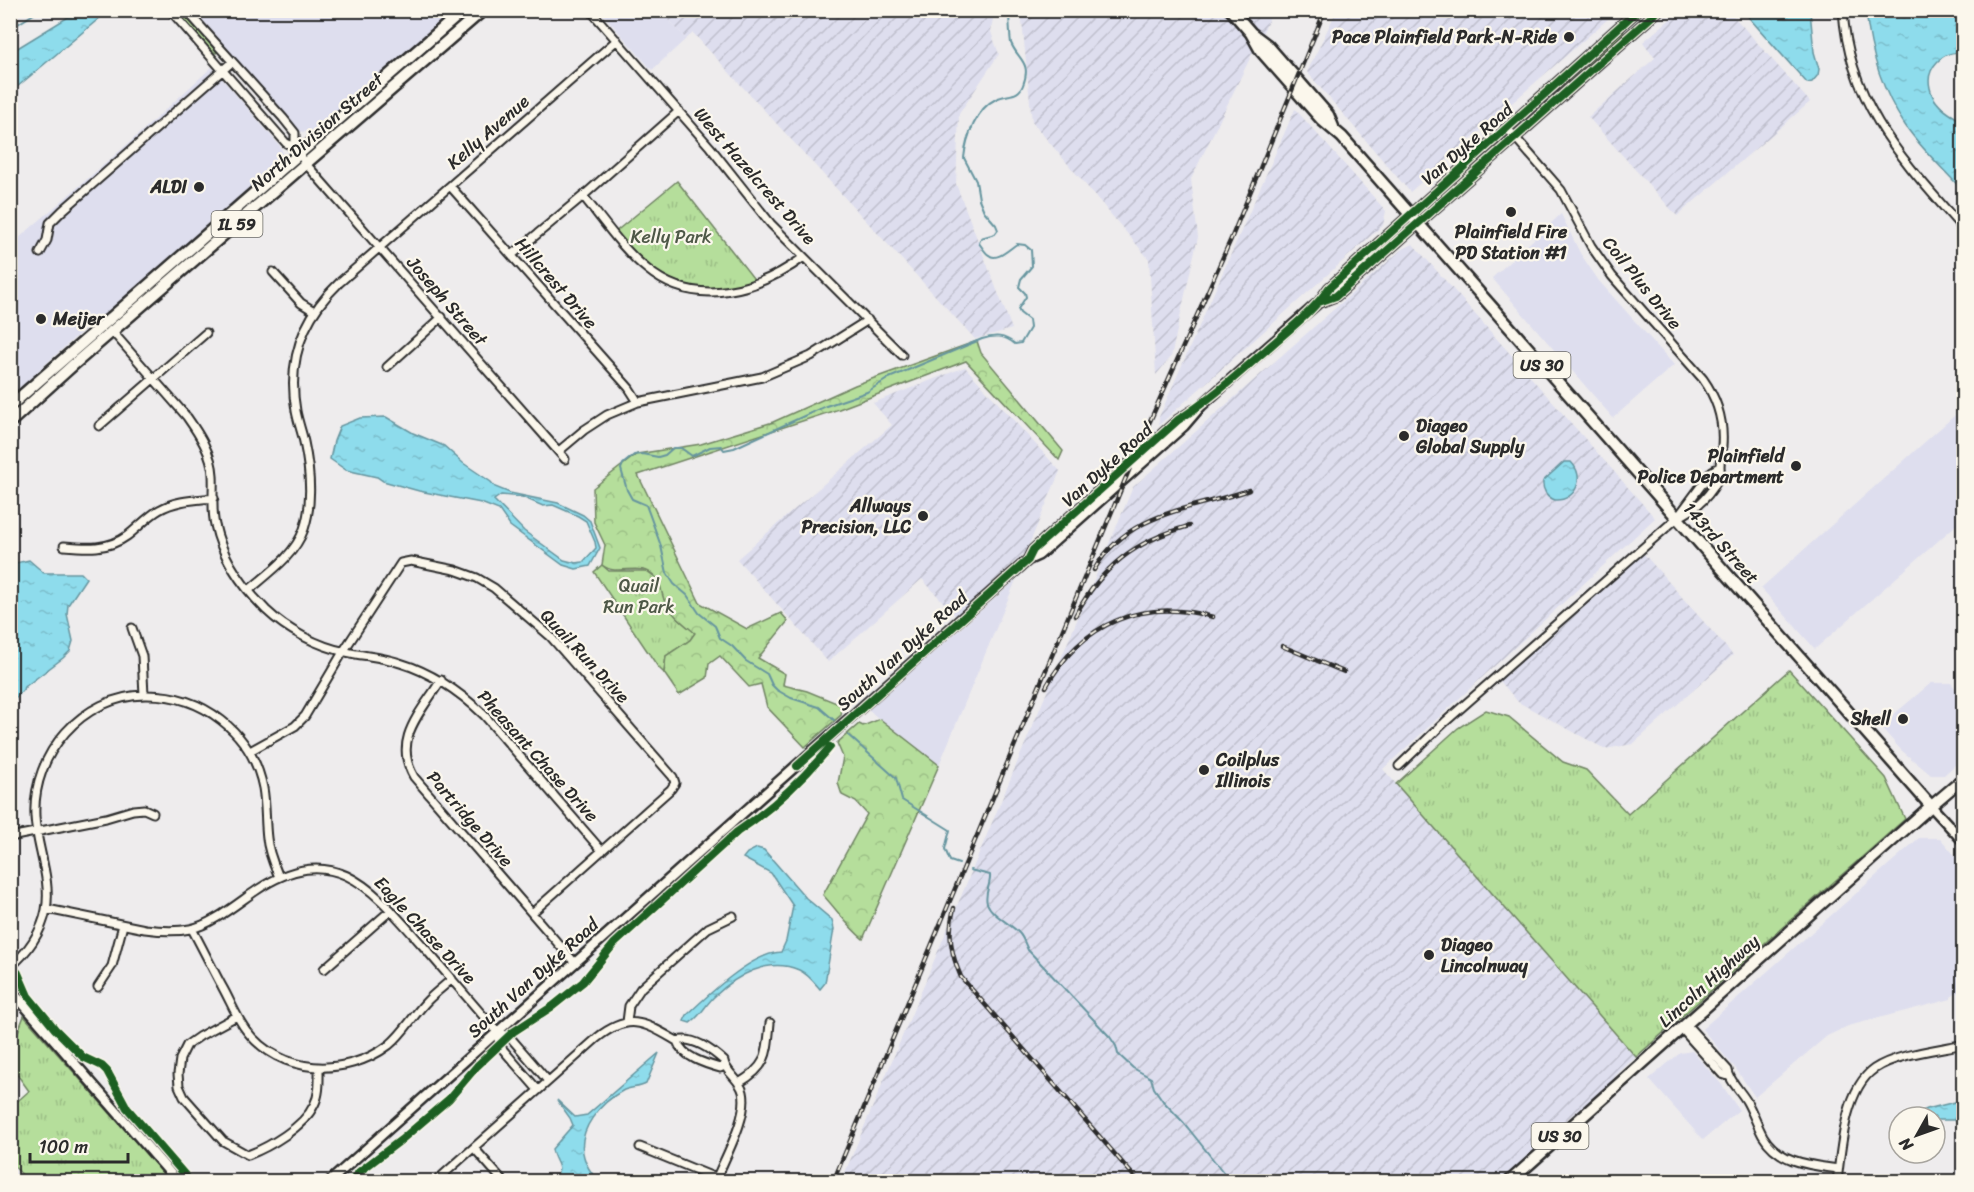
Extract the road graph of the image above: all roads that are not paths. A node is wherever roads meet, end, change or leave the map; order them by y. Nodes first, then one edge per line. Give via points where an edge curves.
1 (170, 10) edge
2 (186, 10) edge
3 (464, 10) edge
4 (483, 10) edge
5 (590, 10) edge
6 (1231, 10) edge
7 (1638, 10) edge
8 (1659, 10) edge
9 (1843, 10) edge
10 (617, 40) junction
11 (232, 62) junction
12 (222, 70) junction
13 (679, 111) junction
14 (1507, 128) junction
15 (1515, 137) junction
16 (297, 150) junction
17 (306, 164) junction
18 (450, 186) junction
19 (583, 196) junction
20 (1409, 214) junction
21 (1418, 224) junction
22 (1964, 230) edge
23 (380, 248) junction
24 (40, 253) dead end
25 (512, 255) junction
26 (804, 257) junction
27 (273, 272) dead end
28 (1319, 302) junction
29 (314, 311) junction
30 (442, 317) junction
31 (868, 321) junction
32 (104, 322) junction
33 (112, 331) junction
34 (206, 333) dead end
35 (902, 355) dead end
36 (387, 367) dead end
37 (153, 379) junction
38 (638, 402) junction
39 (10, 406) edge
40 (10, 422) edge
41 (99, 426) dead end
42 (559, 451) junction
43 (566, 459) dead end
44 (214, 498) junction
45 (1677, 518) junction
46 (64, 546) dead end
47 (1028, 560) joint
48 (249, 590) junction
49 (132, 628) dead end
50 (343, 652) junction
51 (441, 680) junction
52 (144, 694) junction
53 (250, 751) junction
54 (1399, 766) dead end
55 (1964, 778) edge
56 (1931, 806) junction
57 (153, 813) dead end
58 (37, 831) junction
59 (10, 837) edge
60 (1964, 842) edge
61 (602, 851) junction
62 (279, 877) junction
63 (47, 909) junction
64 (391, 910) junction
65 (532, 913) junction
66 (733, 916) dead end
67 (123, 925) junction
68 (192, 929) junction
69 (575, 963) junction
70 (10, 967) edge
71 (324, 969) dead end
72 (452, 980) junction
73 (98, 987) dead end
74 (10, 989) edge
75 (237, 1016) junction
76 (627, 1022) junction
77 (770, 1023) dead end
78 (1684, 1026) junction
79 (497, 1032) junction
80 (677, 1041) junction
81 (1964, 1044) edge
82 (724, 1066) junction
83 (319, 1068) junction
84 (548, 1081) junction
85 (740, 1083) junction
86 (538, 1090) junction
87 (640, 1147) dead end
88 (474, 1148) junction
89 (1838, 1169) junction
90 (716, 1180) edge
91 (178, 1182) edge
92 (329, 1182) edge
93 (435, 1182) edge
94 (504, 1182) edge
95 (1509, 1182) edge
96 (1837, 1182) edge

1 - 12 street
2 - 11 street
3 - 16 main road, North Division Street / IL 59
4 - 17 main road, North Division Street / IL 59
5 - 10 street, West Hazelcrest Drive
6 - 20 main road, 143rd Street / US 30 via 1267,45
7 - 14 street, Van Dyke Road
8 - 15 street, Van Dyke Road
9 - 22 street via 1848,52 1873,115 1890,143
10 - 13 street, West Hazelcrest Drive
10 - 18 street, Kelly Avenue
11 - 12 street
11 - 16 street via 295,133
12 - 16 street via 286,143
12 - 24 street via 50,223
13 - 19 street
13 - 26 street, West Hazelcrest Drive via 771,224
14 - 15 street, Coil Plus Drive
14 - 20 street, Van Dyke Road
15 - 21 street, Van Dyke Road
15 - 45 street, Coil Plus Drive via 1561,190 1612,276 1710,389 1720,410 1723,431 1719,467
16 - 17 street, Joseph Street
16 - 32 main road, North Division Street / IL 59
17 - 23 street, Joseph Street
17 - 33 main road, North Division Street / IL 59
18 - 23 street, Kelly Avenue
18 - 25 street, Hillcrest Drive
19 - 25 street
19 - 26 street via 647,269 682,287 723,292 744,288 772,277
20 - 21 main road, 143rd Street / US 30
20 - 28 street, Van Dyke Road via 1329,288
21 - 28 street, Van Dyke Road via 1336,296
21 - 45 main road, 143rd Street / US 30
23 - 29 street, Kelly Avenue via 324,297
23 - 30 street, Joseph Street
25 - 38 street, Hillcrest Drive
26 - 31 street, West Hazelcrest Drive
27 - 29 street via 301,303
28 - 47 street, Van Dyke Road via 1202,405 1125,480 1039,555
29 - 48 street, Kelly Avenue via 301,340 293,387 310,484 304,530 284,561
30 - 36 street
30 - 42 street, Joseph Street
31 - 35 street, West Hazelcrest Drive
31 - 38 street via 811,356 762,376
32 - 33 street, Pheasant Chase Drive
32 - 39 main road, North Division Street / IL 59
33 - 37 street, Pheasant Chase Drive
33 - 40 main road, North Division Street / IL 59
34 - 37 street
37 - 41 street
37 - 44 street, Pheasant Chase Drive via 197,431 213,472
38 - 42 street via 607,415
42 - 43 street, Joseph Street
44 - 46 street via 185,501 160,510 111,545
44 - 48 street, Pheasant Chase Drive via 214,523 223,550
45 - 54 street, Coil Plus Drive
45 - 56 main road, 143rd Street / US 30
47 - 69 street, South Van Dyke Road
48 - 50 street, Pheasant Chase Drive via 283,624
49 - 52 street via 142,656
50 - 51 street, Pheasant Chase Drive via 398,662
50 - 53 street, Quail Run Drive via 305,716 295,726
50 - 61 street, Quail Run Drive via 401,563 411,561 455,570 494,588 550,636 674,777 672,789
51 - 61 street, Pheasant Chase Drive via 484,715
51 - 65 street, Partridge Drive via 407,735 407,764
52 - 53 street via 200,705 230,726
52 - 58 street via 122,698 85,714 56,742 38,782
53 - 62 street via 263,787 267,840
55 - 56 main road
56 - 60 street, 143rd Street
56 - 78 main road, Lincoln Highway / US 30
57 - 58 street via 134,810
58 - 59 street
58 - 63 street
61 - 65 street, Quail Run Drive
62 - 64 street, Eagle Chase Drive via 306,870 337,872 364,885
62 - 68 street, Eagle Chase Drive
63 - 67 street, Eagle Chase Drive
63 - 70 street via 31,945
64 - 71 street
64 - 72 street, Eagle Chase Drive
65 - 69 street, Partridge Drive
66 - 76 street via 708,928 641,988 629,1006
67 - 68 street, Eagle Chase Drive via 161,931
67 - 73 street via 112,966
68 - 75 street
69 - 79 street, South Van Dyke Road
72 - 79 street, Eagle Chase Drive
72 - 83 street via 428,1000 399,1036 369,1058
74 - 91 street
75 - 83 street via 270,1052 300,1065
75 - 83 street via 187,1045 177,1074 184,1097 223,1141 248,1155 275,1143 308,1116 314,1106
76 - 80 street via 646,1025
76 - 84 street via 607,1030
77 - 85 street via 767,1056 754,1074
78 - 89 street via 1728,1070 1728,1076 1775,1150 1802,1164
78 - 95 main road, Lincoln Highway / US 30
79 - 84 street, Eagle Chase Drive via 508,1036
79 - 86 street, Eagle Chase Drive via 499,1045
79 - 92 street, South Van Dyke Road
80 - 82 street via 691,1057
80 - 82 street via 687,1040 712,1051 724,1061
81 - 89 street via 1895,1060 1863,1078 1849,1111
82 - 85 street
84 - 86 street
85 - 90 street via 743,1113
86 - 88 street
87 - 90 street
88 - 93 street
88 - 94 street
89 - 96 street

